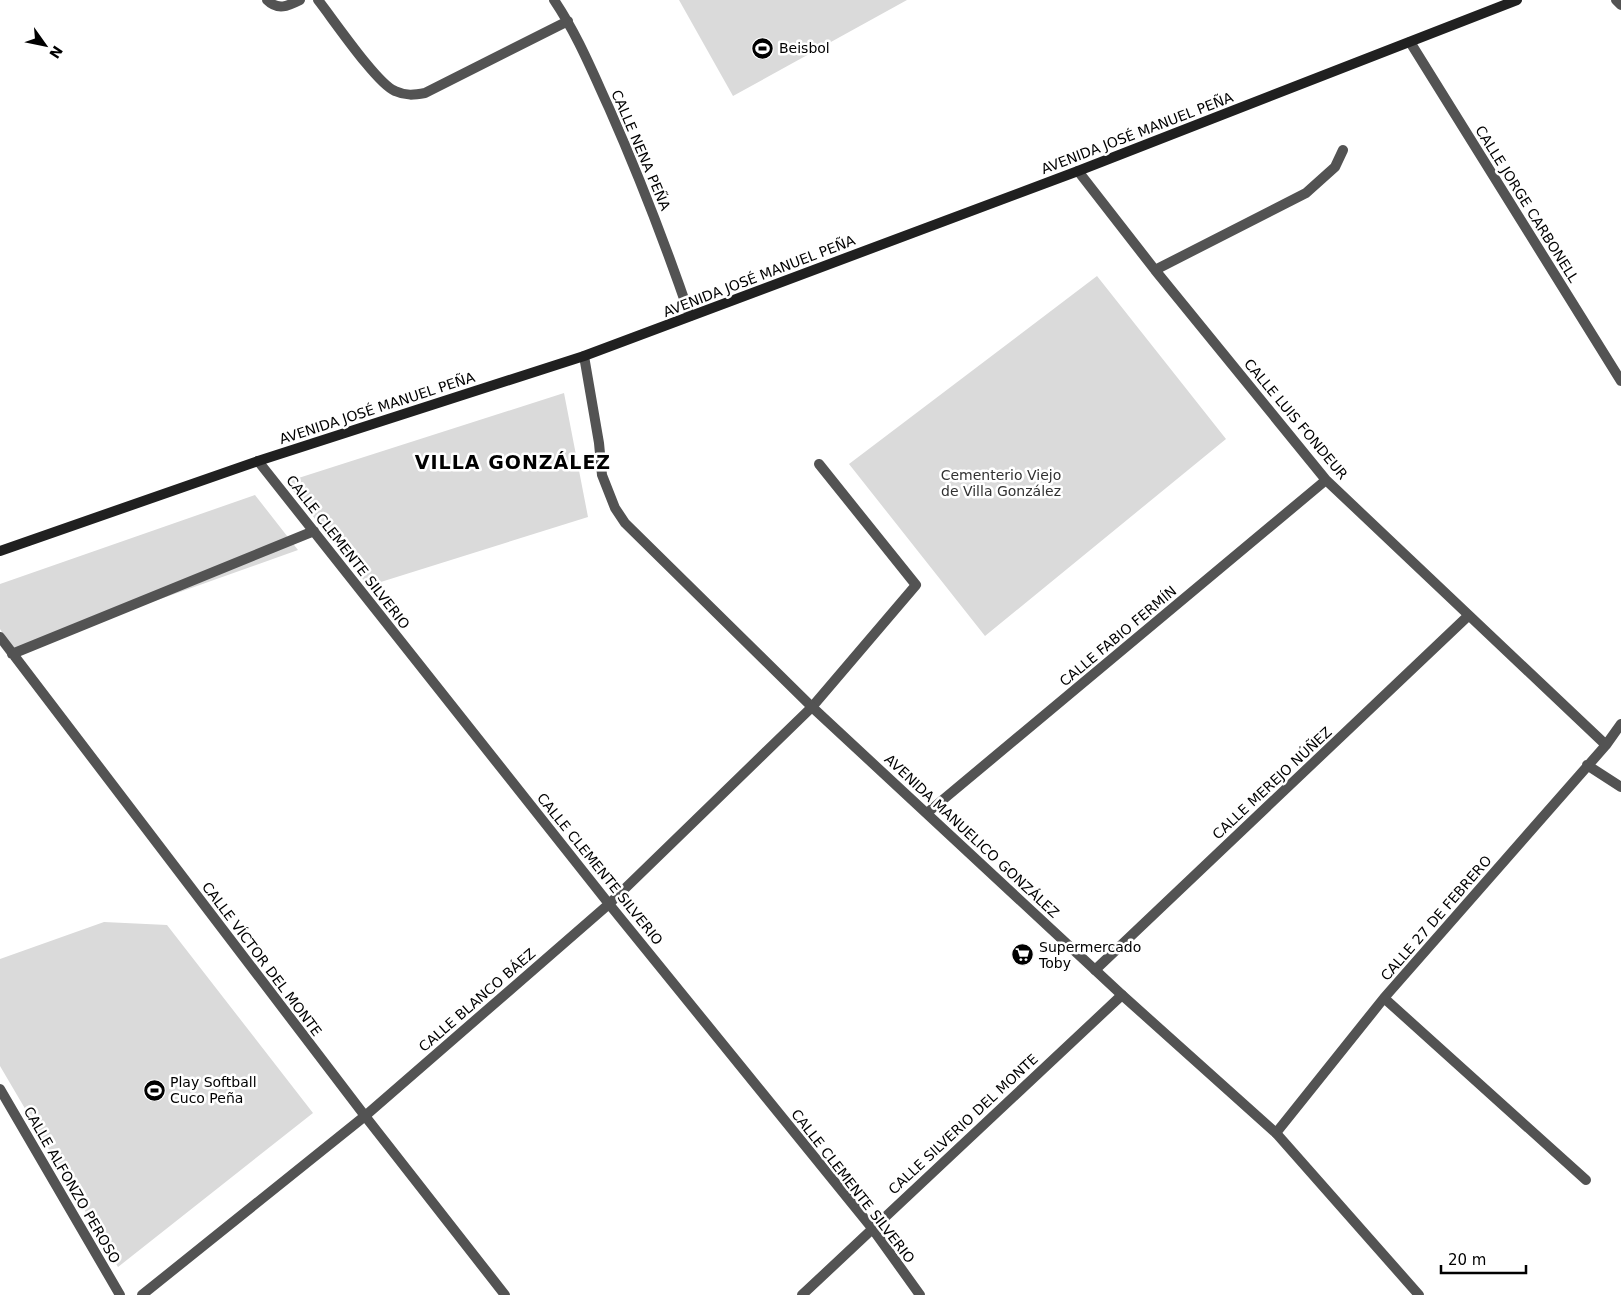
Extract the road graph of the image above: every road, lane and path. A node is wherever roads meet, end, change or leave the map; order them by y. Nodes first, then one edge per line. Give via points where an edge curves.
1 (267, 0) edge
2 (300, 0) edge
3 (318, 0) edge
4 (554, 0) edge
5 (1517, 0) edge
6 (1616, 0) edge
7 (1621, 5) edge
8 (568, 21) junction
9 (1410, 42) junction
10 (1343, 150) dead end
11 (1078, 171) junction
12 (1155, 270) junction
13 (690, 316) junction
14 (584, 356) junction
15 (1621, 381) edge
16 (258, 461) junction
17 (819, 464) dead end
18 (1326, 480) junction
19 (314, 531) junction
20 (0, 551) edge
21 (1468, 616) junction
22 (0, 637) edge
23 (12, 654) junction
24 (812, 707) junction
25 (1621, 724) edge
26 (1606, 745) junction
27 (1587, 765) junction
28 (1621, 787) edge
29 (927, 813) junction
30 (609, 904) junction
31 (1095, 970) junction
32 (1122, 995) junction
33 (1384, 998) junction
34 (0, 1089) edge
35 (365, 1116) junction
36 (1276, 1133) junction
37 (1586, 1180) dead end
38 (872, 1228) junction
39 (120, 1295) edge
40 (142, 1295) edge
41 (505, 1295) edge
42 (802, 1295) edge
43 (920, 1295) edge
44 (1419, 1295) edge

1 - 2 street via 285,7
3 - 8 street via 379,78 393,90 410,96 425,93
4 - 8 street, CALLE NENA PEÑA
5 - 9 main road, AVENIDA JOSÉ MANUEL PEÑA
6 - 7 street
8 - 13 street, CALLE NENA PEÑA via 631,158
9 - 11 main road, AVENIDA JOSÉ MANUEL PEÑA
9 - 15 street, CALLE JORGE CARBONELL
10 - 12 street via 1335,167 1306,193
11 - 12 street, CALLE LUIS FONDEUR
11 - 13 main road, AVENIDA JOSÉ MANUEL PEÑA
12 - 18 street, CALLE LUIS FONDEUR
13 - 14 main road, AVENIDA JOSÉ MANUEL PEÑA
14 - 16 main road, AVENIDA JOSÉ MANUEL PEÑA
14 - 24 street, AVENIDA MANUELICO GONZÁLEZ via 602,475 615,508 625,523
16 - 19 street, CALLE CLEMENTE SILVERIO
16 - 20 main road, AVENIDA JOSÉ MANUEL PEÑA
17 - 24 street, CALLE BLANCO BÁEZ via 916,585
18 - 21 street, CALLE LUIS FONDEUR
18 - 29 street, CALLE FABIO FERMÍN
19 - 23 street
19 - 30 street, CALLE CLEMENTE SILVERIO
21 - 26 street, CALLE LUIS FONDEUR
21 - 31 street, CALLE MEREJO NÚÑEZ
22 - 23 street, CALLE VÍCTOR DEL MONTE
23 - 35 street, CALLE VÍCTOR DEL MONTE
24 - 29 street, AVENIDA MANUELICO GONZÁLEZ
24 - 30 street, CALLE BLANCO BÁEZ
25 - 26 street, CALLE 27 DE FEBRERO
26 - 27 street, CALLE 27 DE FEBRERO
27 - 28 street
27 - 33 street, CALLE 27 DE FEBRERO
29 - 31 street, AVENIDA MANUELICO GONZÁLEZ
30 - 35 street, CALLE BLANCO BÁEZ
30 - 38 street, CALLE CLEMENTE SILVERIO
31 - 32 street, AVENIDA MANUELICO GONZÁLEZ
32 - 36 street, AVENIDA MANUELICO GONZÁLEZ
32 - 38 street, CALLE SILVERIO DEL MONTE
33 - 36 street, CALLE 27 DE FEBRERO
33 - 37 street
34 - 39 street, CALLE ALFONZO PEROSO
35 - 40 street, CALLE BLANCO BÁEZ
35 - 41 street, CALLE VÍCTOR DEL MONTE
36 - 44 street, AVENIDA MANUELICO GONZÁLEZ
38 - 42 street, CALLE SILVERIO DEL MONTE
38 - 43 street, CALLE CLEMENTE SILVERIO

